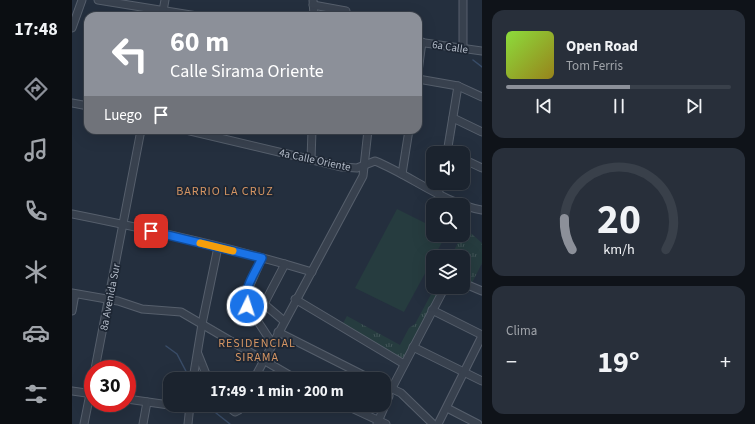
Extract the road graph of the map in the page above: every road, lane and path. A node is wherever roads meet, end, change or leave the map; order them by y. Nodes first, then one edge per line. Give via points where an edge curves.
1 (82, 0) edge
2 (98, 0) edge
3 (165, 0) edge
4 (464, 0) edge
5 (313, 2) edge
6 (346, 11) dead end
7 (157, 12) edge
8 (162, 12) edge
9 (314, 12) edge
10 (72, 28) edge
11 (422, 42) edge
12 (463, 49) junction
13 (482, 51) edge
14 (422, 80) edge
15 (458, 86) junction
16 (482, 97) edge
17 (72, 103) edge
18 (84, 105) edge
19 (453, 118) junction
20 (482, 132) edge
21 (140, 134) edge
22 (203, 134) edge
23 (312, 134) edge
24 (368, 134) edge
25 (408, 134) edge
26 (449, 146) edge
27 (311, 160) junction
28 (470, 162) edge
29 (364, 165) junction
30 (482, 168) edge
31 (402, 174) junction
32 (439, 190) edge
33 (438, 194) junction
34 (482, 210) edge
35 (72, 214) edge
36 (124, 224) junction
37 (218, 247) junction
38 (262, 258) junction
39 (285, 264) junction
40 (312, 272) junction
41 (470, 286) edge
42 (482, 291) edge
43 (74, 293) edge
44 (441, 294) edge
45 (295, 299) junction
46 (109, 301) junction
47 (432, 310) junction
48 (72, 311) edge
49 (284, 321) junction
50 (202, 324) junction
51 (278, 332) junction
52 (482, 336) edge
53 (272, 343) junction
54 (413, 347) junction
55 (197, 350) junction
56 (97, 360) edge
57 (263, 360) junction
58 (404, 364) junction
59 (194, 372) edge
60 (204, 372) edge
61 (257, 372) edge
62 (284, 372) edge
63 (357, 372) edge
64 (464, 372) junction
65 (482, 381) edge
66 (392, 388) joint
67 (72, 391) edge
68 (84, 393) edge
69 (136, 400) edge
70 (147, 402) junction
71 (163, 403) edge
72 (447, 408) junction
73 (87, 412) edge
74 (189, 412) edge
75 (359, 412) edge
76 (384, 412) edge
77 (381, 423) edge
78 (84, 424) edge
79 (143, 424) edge
80 (188, 424) edge
81 (433, 424) edge
82 (438, 424) edge
83 (478, 424) edge

1 - 10 street
2 - 7 street
3 - 8 street
4 - 12 street
5 - 6 street
5 - 9 street
11 - 12 street, 6a Calle
12 - 13 street, 6a Calle
14 - 15 street
15 - 16 street
15 - 19 street
17 - 18 street
19 - 20 street
19 - 26 street
21 - 36 street, 8a Avenida Sur
22 - 27 street, 4a Calle Oriente
23 - 27 street
24 - 29 street
25 - 31 street
27 - 29 street, 4a Calle Oriente via 342,167 357,168
28 - 30 street
29 - 31 street, 4a Calle Oriente via 375,161
29 - 40 street via 363,176
31 - 33 street, 4a Calle Oriente
32 - 33 street
33 - 34 street, 4a Calle Oriente
35 - 36 street
36 - 37 street
36 - 46 street, 8a Avenida Sur
37 - 38 street
37 - 50 street
38 - 39 street
38 - 53 street via 245,302
39 - 40 street
39 - 49 street via 264,304
40 - 45 street
41 - 42 street
43 - 46 street
43 - 48 street
44 - 47 street
45 - 49 street
45 - 58 street
46 - 50 street via 118,301 142,309 179,311
46 - 56 street, 8a Avenida Sur
47 - 52 street
47 - 54 street
49 - 51 street
50 - 55 street
50 - 57 street
51 - 53 street
51 - 63 street
52 - 64 street
53 - 57 street
54 - 58 street
54 - 64 street
55 - 59 street
55 - 60 street
57 - 61 street
57 - 62 street
58 - 66 street
64 - 65 street
64 - 72 street
66 - 81 street via 401,393
67 - 68 street
69 - 70 street
70 - 71 street
70 - 79 street
72 - 82 street
72 - 83 street
73 - 78 street
74 - 80 street
75 - 77 street
76 - 77 street

